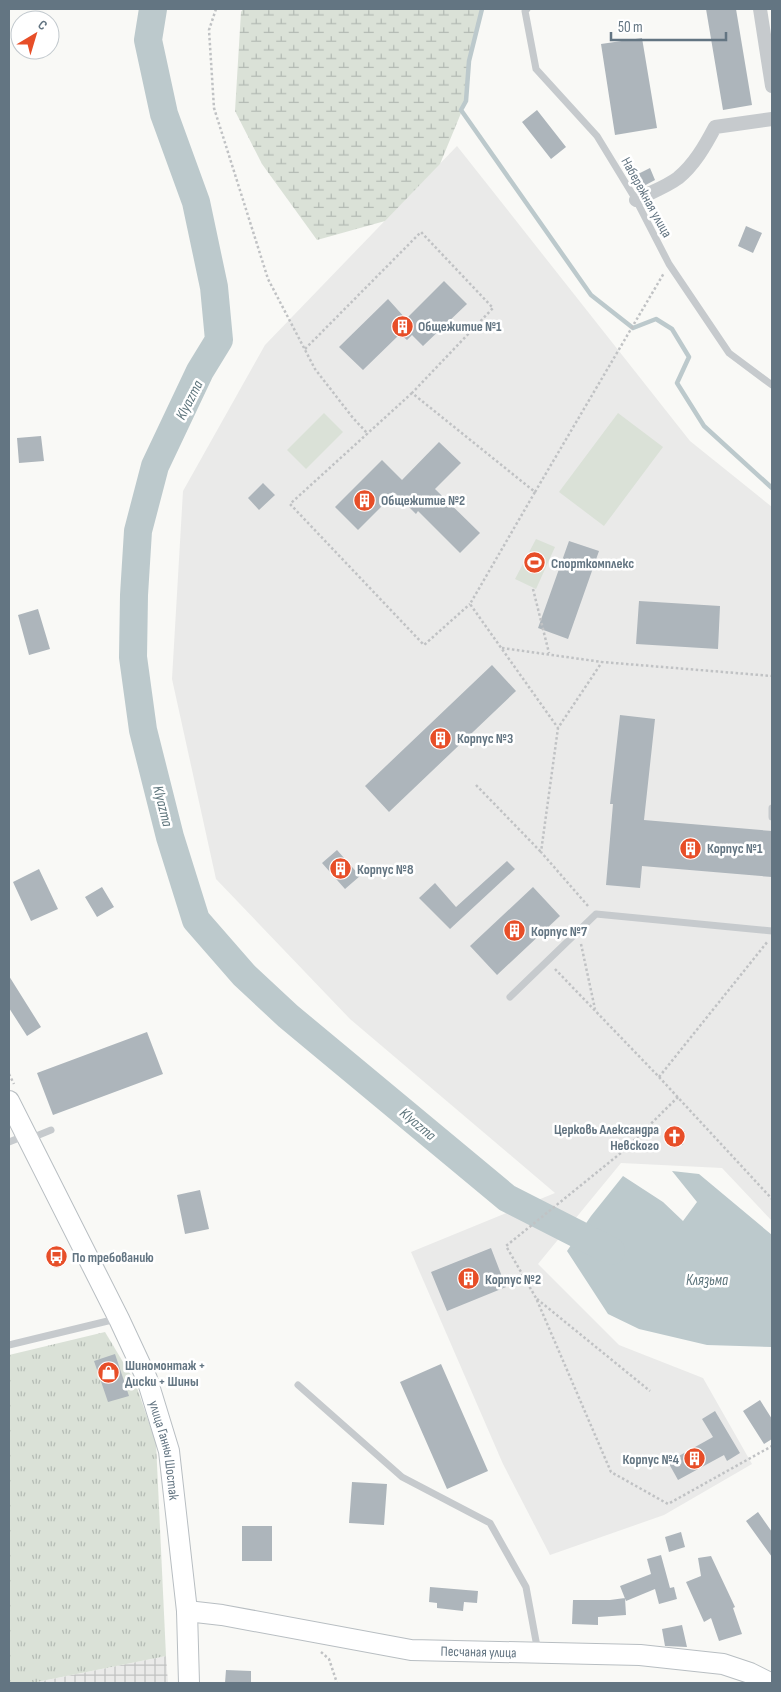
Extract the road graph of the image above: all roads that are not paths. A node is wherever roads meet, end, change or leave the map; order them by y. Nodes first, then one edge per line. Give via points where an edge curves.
1 (527, 9) edge
2 (760, 9) edge
3 (772, 86) edge
4 (772, 119) edge
5 (636, 200) junction
6 (772, 385) edge
7 (772, 808) edge
8 (772, 817) edge
9 (772, 931) edge
10 (510, 998) dead end
11 (9, 1101) edge
12 (51, 1130) dead end
13 (22, 1139) edge
14 (119, 1318) junction
15 (9, 1345) edge
16 (298, 1385) dead end
17 (186, 1610) junction
18 (538, 1652) junction
19 (189, 1683) edge
20 (770, 1683) edge

1 - 5 lane, Набережная улица via 536,68 597,136
2 - 3 street
4 - 5 street via 715,127 705,146 677,178
5 - 6 lane, Набережная улица via 669,264 728,353
7 - 8 lane
9 - 10 lane via 596,914
11 - 13 main road, улица Ганны Шостак
12 - 13 lane
13 - 14 main road, улица Ганны Шостак
14 - 15 lane
14 - 17 main road, улица Ганны Шостак via 147,1379 170,1451
16 - 18 lane via 402,1477 490,1523 526,1587
17 - 18 main road, Песчаная улица via 412,1650
17 - 19 main road, улица Ганны Шостак
18 - 20 main road, Песчаная улица via 640,1655 723,1664

